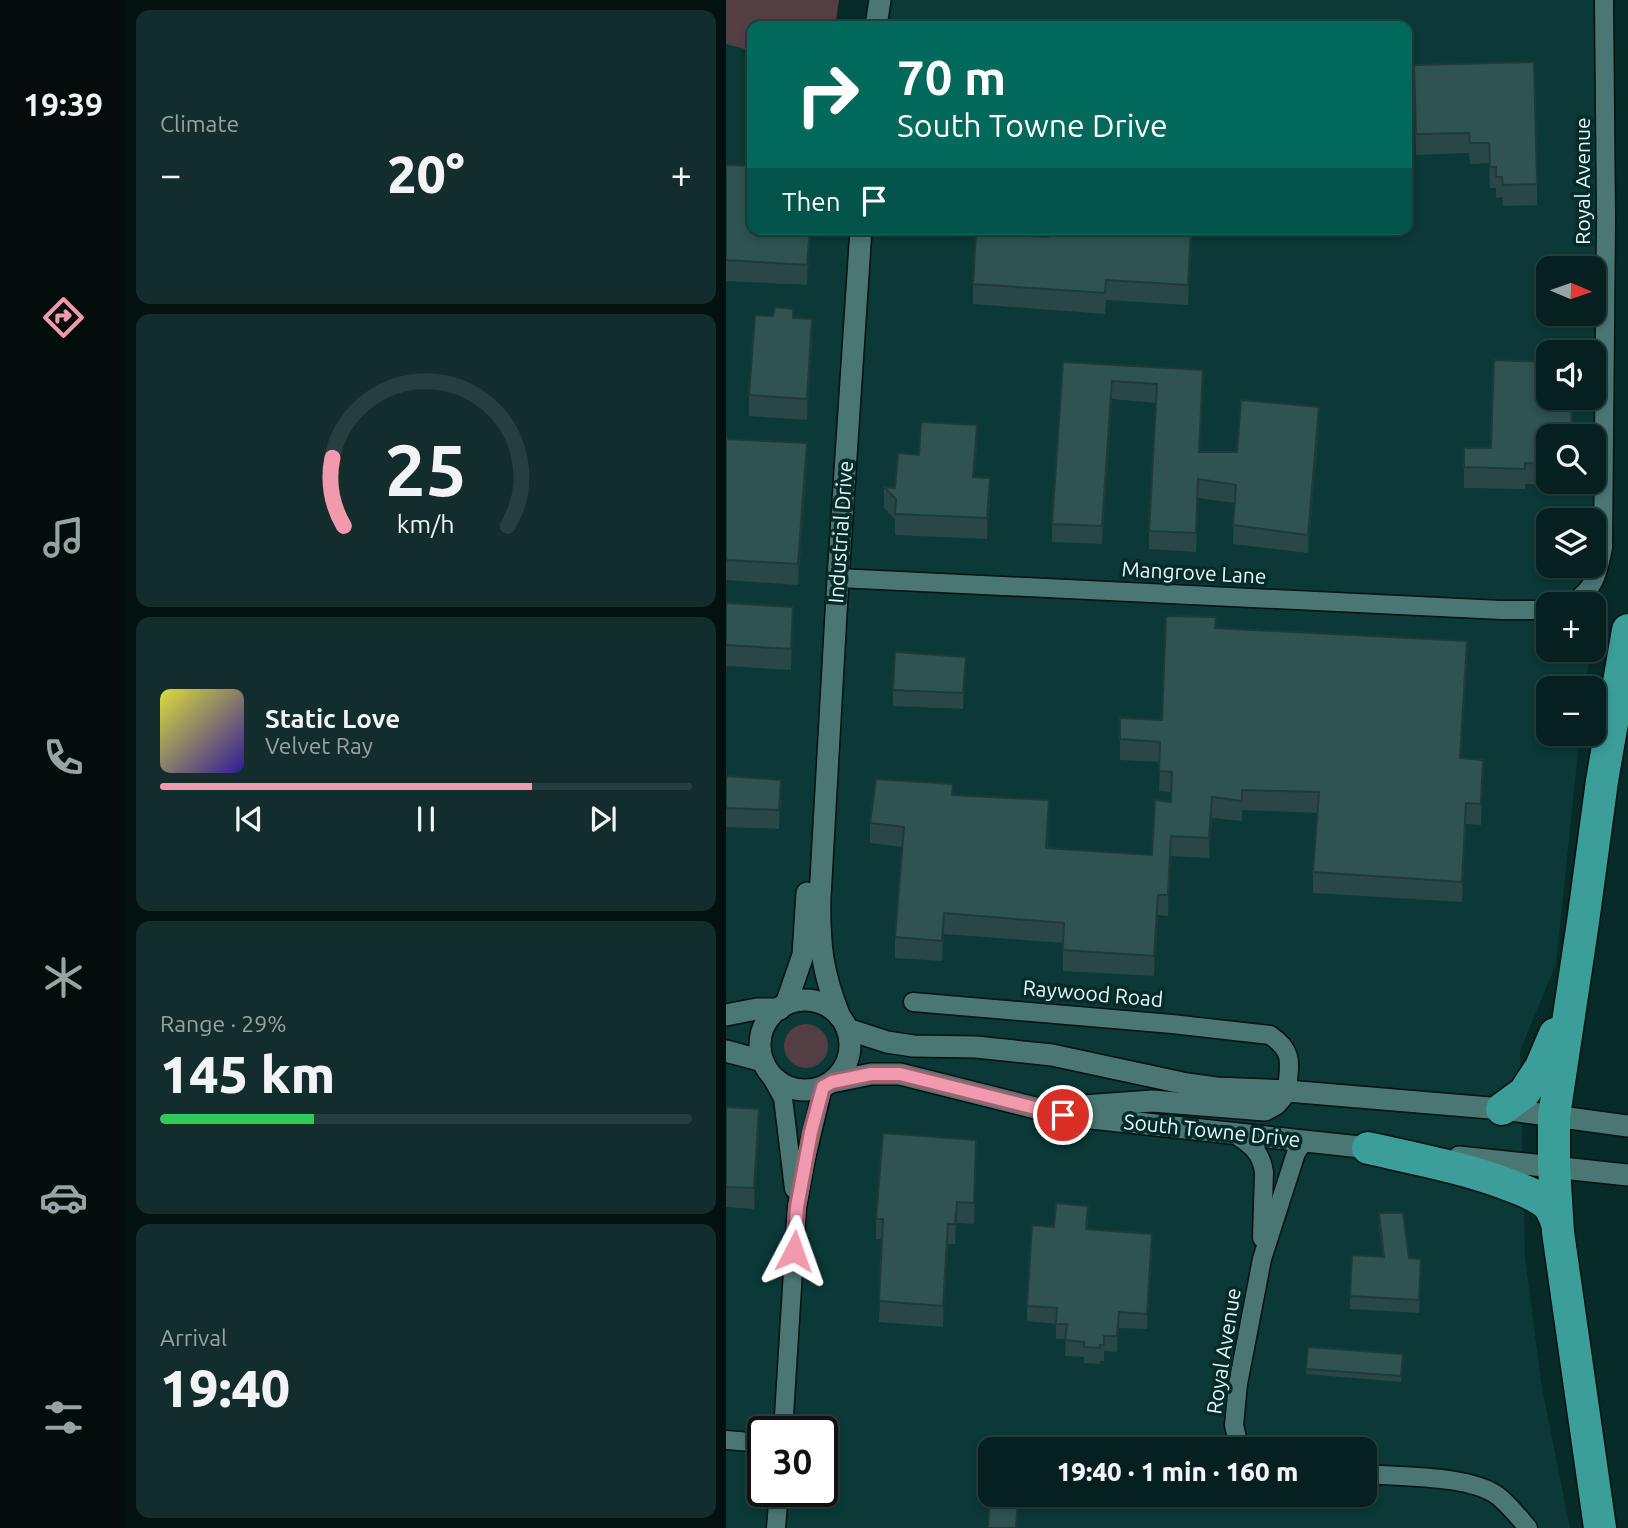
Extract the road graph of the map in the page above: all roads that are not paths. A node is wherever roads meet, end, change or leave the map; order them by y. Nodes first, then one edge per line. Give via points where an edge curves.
1 (880, 0) edge
2 (1604, 0) edge
3 (877, 21) edge
4 (861, 235) edge
5 (838, 578) junction
6 (1587, 592) edge
7 (1536, 610) edge
8 (1628, 630) edge
9 (824, 834) junction
10 (1573, 990) junction
11 (913, 1002) dead end
12 (783, 1006) junction
13 (726, 1014) edge
14 (844, 1023) junction
15 (726, 1051) edge
16 (765, 1066) junction
17 (827, 1085) junction
18 (1287, 1091) junction
19 (1502, 1109) junction
20 (1039, 1110) junction
21 (1554, 1116) junction
22 (1618, 1125) edge
23 (1233, 1133) junction
24 (1304, 1140) junction
25 (1368, 1148) junction
26 (1554, 1167) junction
27 (1628, 1175) edge
28 (797, 1207) junction
29 (1557, 1223) junction
30 (1262, 1259) junction
31 (784, 1416) edge
32 (1237, 1437) edge
33 (726, 1440) edge
34 (747, 1442) edge
35 (1377, 1476) edge
36 (778, 1507) edge
37 (776, 1528) edge
38 (1528, 1528) edge
39 (1600, 1528) edge

1 - 3 street
2 - 6 street, Royal Avenue via 1603,548 1597,577
4 - 5 street, Industrial Drive
5 - 7 street, Mangrove Lane
5 - 9 street, Industrial Drive
8 - 10 highway
9 - 12 street, Industrial Drive via 809,869 803,955
9 - 14 street, Industrial Drive via 819,936 824,972
10 - 19 highway via 1541,1067 1524,1093
10 - 21 highway
11 - 18 street, Raywood Road via 1270,1035 1283,1044 1289,1059
12 - 13 street
12 - 14 street via 810,1000 821,1003
12 - 16 street via 762,1034
14 - 17 street via 849,1058
14 - 18 street, South Towne Drive via 888,1042 913,1046 1052,1055 1207,1087
15 - 16 street
16 - 17 street via 787,1087 811,1091
16 - 28 street via 784,1098
17 - 20 street, South Towne Drive via 871,1074 900,1074
17 - 28 street via 811,1132
18 - 19 street, South Towne Drive
18 - 20 street via 1265,1110 1152,1101
19 - 21 street, South Towne Drive
20 - 23 street, South Towne Drive
21 - 22 street, South Towne Drive
21 - 26 highway
23 - 24 street, South Towne Drive
23 - 30 street, Royal Avenue via 1253,1147 1262,1161
24 - 25 street, South Towne Drive
24 - 30 street, Royal Avenue
25 - 26 street, South Towne Drive
25 - 29 highway via 1497,1180 1545,1202
26 - 27 street, South Towne Drive
26 - 29 highway
28 - 31 street
29 - 39 highway
30 - 32 street, Royal Avenue via 1238,1384
33 - 34 street
35 - 38 street via 1478,1486 1497,1495
36 - 37 street

